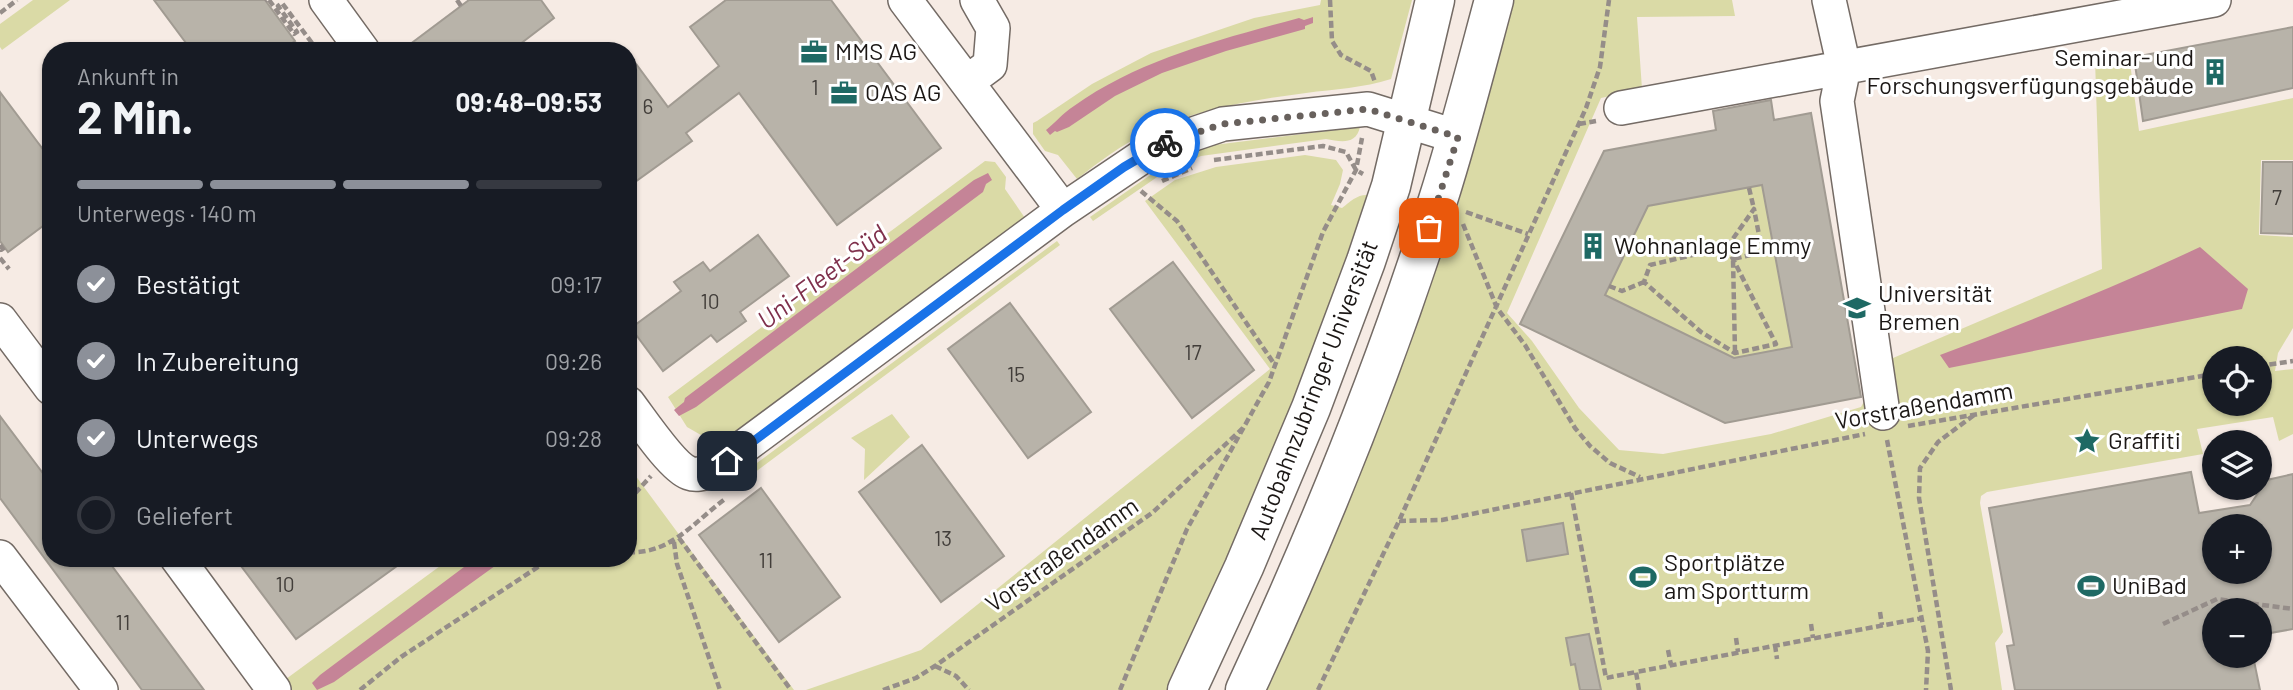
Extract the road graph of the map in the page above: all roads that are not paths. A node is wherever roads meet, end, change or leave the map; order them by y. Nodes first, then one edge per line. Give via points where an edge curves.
1 (326, 0) edge
2 (905, 0) edge
3 (977, 0) edge
4 (1435, 0) edge
5 (1494, 0) edge
6 (1829, 0) edge
7 (2214, 0) edge
8 (356, 42) edge
9 (1844, 67) junction
10 (967, 82) junction
11 (1621, 107) dead end
12 (1407, 121) junction
13 (1458, 137) junction
14 (1063, 210) junction
15 (0, 320) edge
16 (42, 376) edge
17 (637, 415) edge
18 (1884, 426) road end
19 (0, 557) edge
20 (184, 567) edge
21 (101, 690) edge
22 (274, 690) edge
23 (1187, 690) edge
24 (1245, 690) edge

1 - 8 street
2 - 10 street
3 - 10 street via 993,28 990,65
4 - 12 main road, Autobahnzubringer Universität
5 - 13 main road, Autobahnzubringer Universität
6 - 9 street
7 - 9 street
9 - 11 street
9 - 18 street via 1837,101
10 - 14 street
12 - 13 street
12 - 14 street via 1368,109 1223,124 1158,146
12 - 23 main road, Autobahnzubringer Universität via 1366,261 1311,408
13 - 24 main road, Autobahnzubringer Universität via 1356,435
14 - 17 street via 711,471 698,475 682,469
15 - 16 street
19 - 21 street
20 - 22 street

